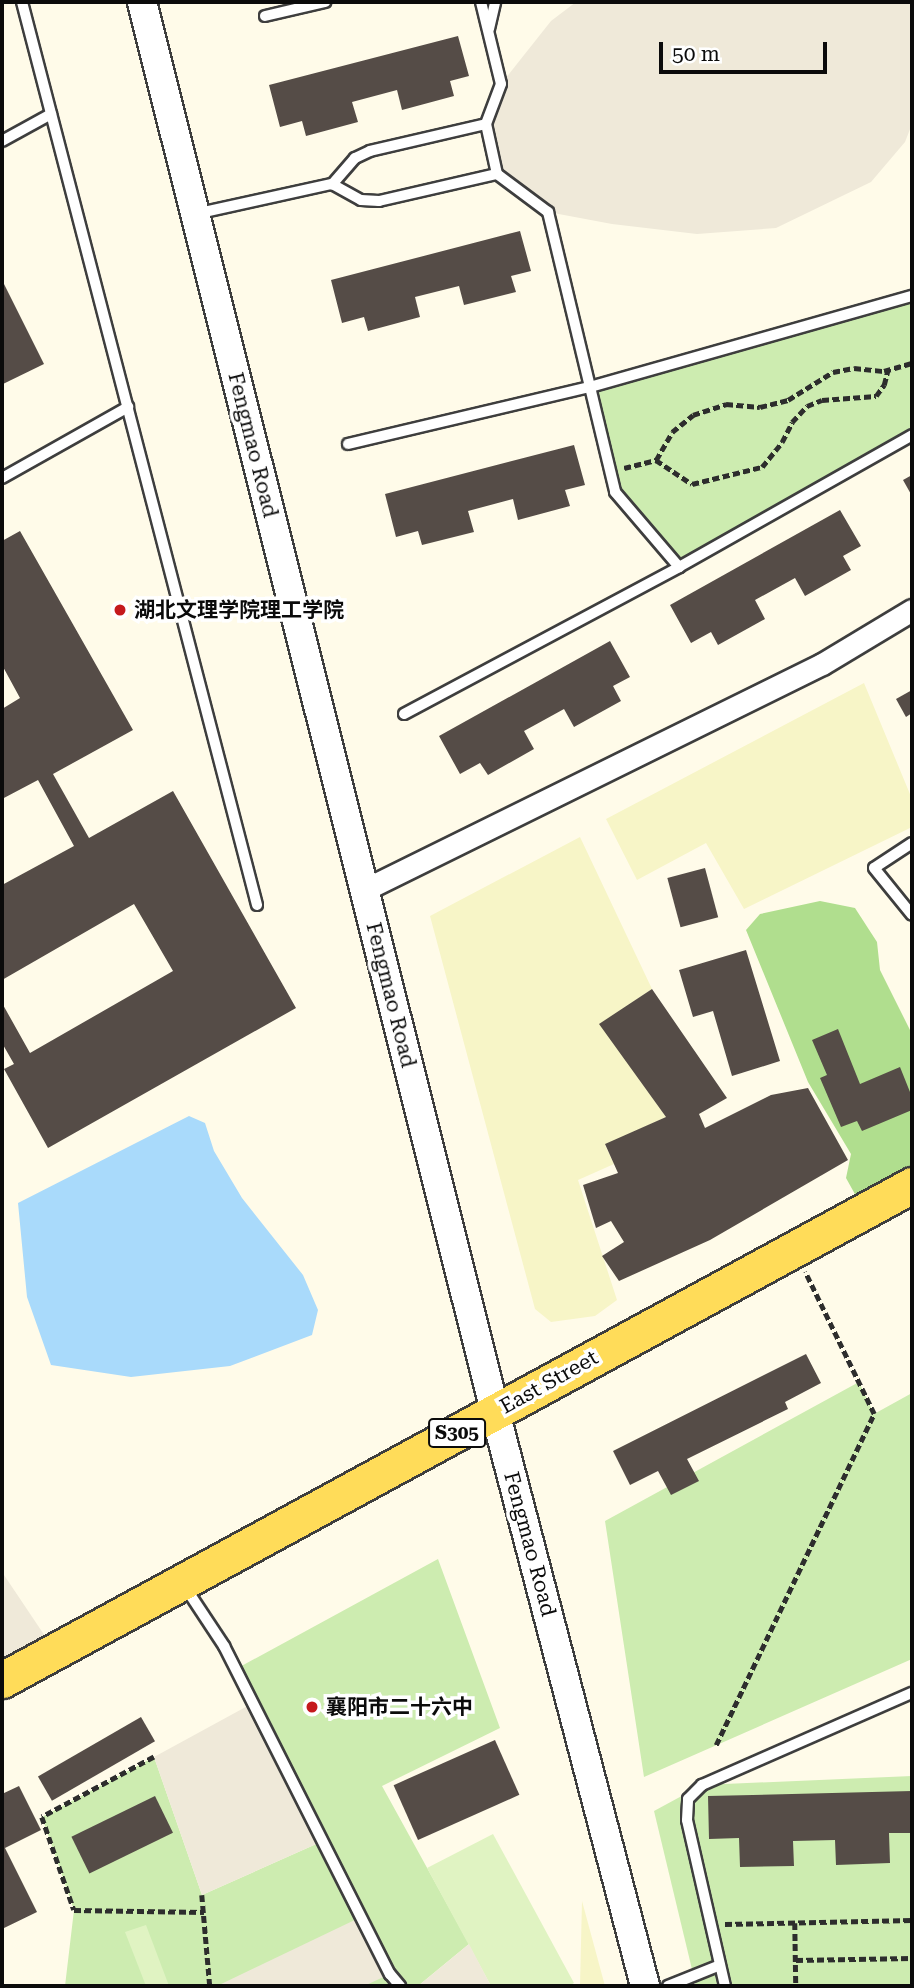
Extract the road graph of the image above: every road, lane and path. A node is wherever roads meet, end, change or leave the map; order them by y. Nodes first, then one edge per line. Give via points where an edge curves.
1 (22, 2) edge
2 (142, 2) edge
3 (325, 2) edge
4 (481, 2) edge
5 (495, 2) edge
6 (265, 16) dead end
7 (488, 32) junction
8 (51, 114) junction
9 (486, 124) junction
10 (2, 141) edge
11 (497, 174) junction
12 (332, 184) junction
13 (195, 214) junction
14 (912, 296) edge
15 (912, 363) edge
16 (888, 369) junction
17 (590, 387) junction
18 (128, 407) junction
19 (912, 435) edge
20 (348, 444) dead end
21 (656, 460) junction
22 (610, 471) junction
23 (2, 478) edge
24 (679, 567) junction
25 (912, 610) edge
26 (404, 714) dead end
27 (912, 842) edge
28 (364, 890) junction
29 (257, 905) dead end
30 (912, 915) edge
31 (912, 1185) edge
32 (794, 1249) junction
33 (495, 1412) junction
34 (181, 1582) junction
35 (2, 1680) edge
36 (912, 1693) edge
37 (716, 1745) dead end
38 (153, 1756) dead end
39 (202, 1895) dead end
40 (204, 1912) junction
41 (912, 1920) edge
42 (795, 1923) junction
43 (711, 1924) junction
44 (912, 1958) edge
45 (796, 1959) junction
46 (720, 1965) junction
47 (210, 1986) edge
48 (400, 1986) edge
49 (645, 1986) edge
50 (668, 1986) edge
51 (725, 1986) edge
52 (796, 1986) edge

1 - 8 lane
2 - 13 street, Fengmao Road
3 - 6 lane
4 - 7 lane
5 - 7 lane
7 - 9 lane via 501,84
8 - 10 lane
8 - 18 lane
9 - 11 lane
9 - 12 lane via 369,151 355,158
11 - 12 lane via 379,201 361,200
11 - 17 lane via 548,212
12 - 13 lane
13 - 28 street, Fengmao Road
14 - 17 lane
15 - 16 path
16 - 21 path via 832,372 788,400 760,407 726,404 693,415 673,432
16 - 21 path via 876,396 822,400 807,406 762,467 692,484
17 - 20 lane
17 - 22 lane
18 - 23 lane
18 - 29 lane
19 - 24 lane
21 - 22 path
22 - 24 lane via 615,492
24 - 26 lane
25 - 28 street via 822,664
27 - 30 lane via 874,868
28 - 33 street, Fengmao Road
31 - 32 main road, East Street / S305
32 - 33 main road, East Street / S305
32 - 37 path via 874,1414
33 - 34 main road, East Street / S305
33 - 49 street, Fengmao Road
34 - 35 main road, East Street / S305
34 - 48 lane via 224,1646
36 - 43 lane via 702,1785 688,1799 687,1820
38 - 40 path via 42,1816 74,1910
39 - 40 path
40 - 47 path
41 - 42 path
42 - 43 path
42 - 45 path
43 - 46 lane
44 - 45 path
45 - 52 path
46 - 50 lane
46 - 51 lane

